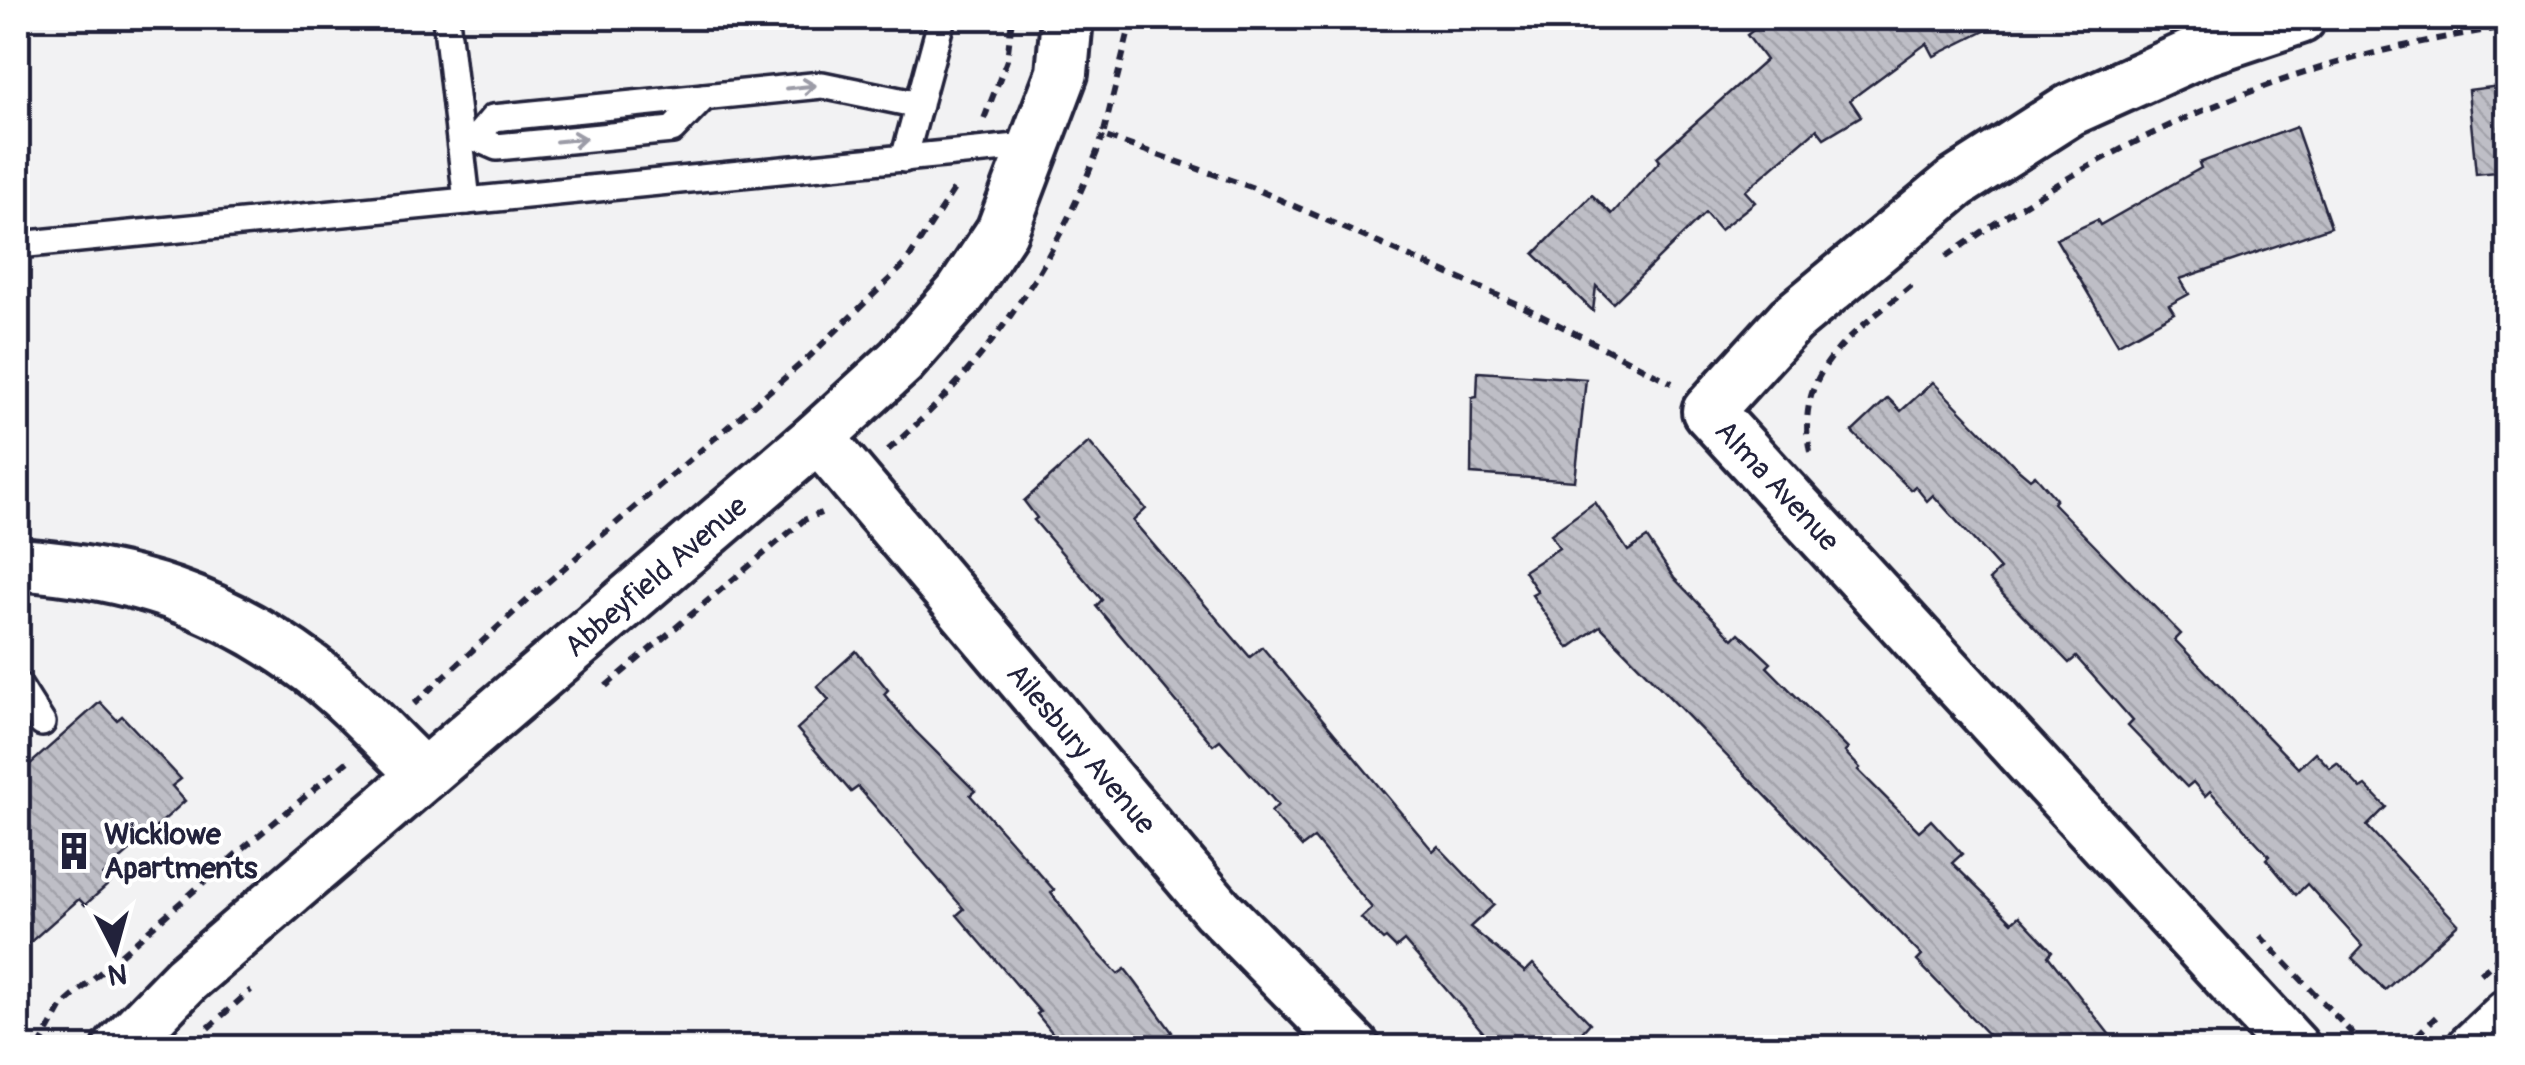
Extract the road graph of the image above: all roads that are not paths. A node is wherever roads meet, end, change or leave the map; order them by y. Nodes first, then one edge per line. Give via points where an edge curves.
1 (446, 18) edge
2 (942, 18) edge
3 (1067, 18) edge
4 (2300, 18) edge
5 (919, 105) junction
6 (468, 139) junction
7 (1036, 145) junction
8 (904, 159) junction
9 (467, 200) junction
10 (18, 244) edge
11 (818, 437) junction
12 (18, 564) edge
13 (18, 685) edge
14 (42, 723) dead end
15 (424, 775) junction
16 (2508, 1015) edge
17 (120, 1048) edge
18 (1354, 1048) edge
19 (2294, 1048) edge
20 (2474, 1048) edge

1 - 6 lane
2 - 5 lane
3 - 7 street, Abbeyfield Avenue via 1062,73
4 - 19 street, Alma Avenue via 2201,51 2070,110 1956,182 1791,320 1708,412
6 -> 5 lane via 494,118 822,85
5 - 8 lane
6 - 9 lane
7 - 8 lane
7 - 11 street, Abbeyfield Avenue via 1002,231 960,293 901,361
8 - 9 lane
9 - 10 lane
11 - 15 street, Abbeyfield Avenue
11 - 18 street, Ailesbury Avenue via 1217,909
12 - 15 street via 72,568 164,590 241,622 314,671
13 - 14 lane
15 - 17 street, Abbeyfield Avenue via 186,979
16 - 20 street

